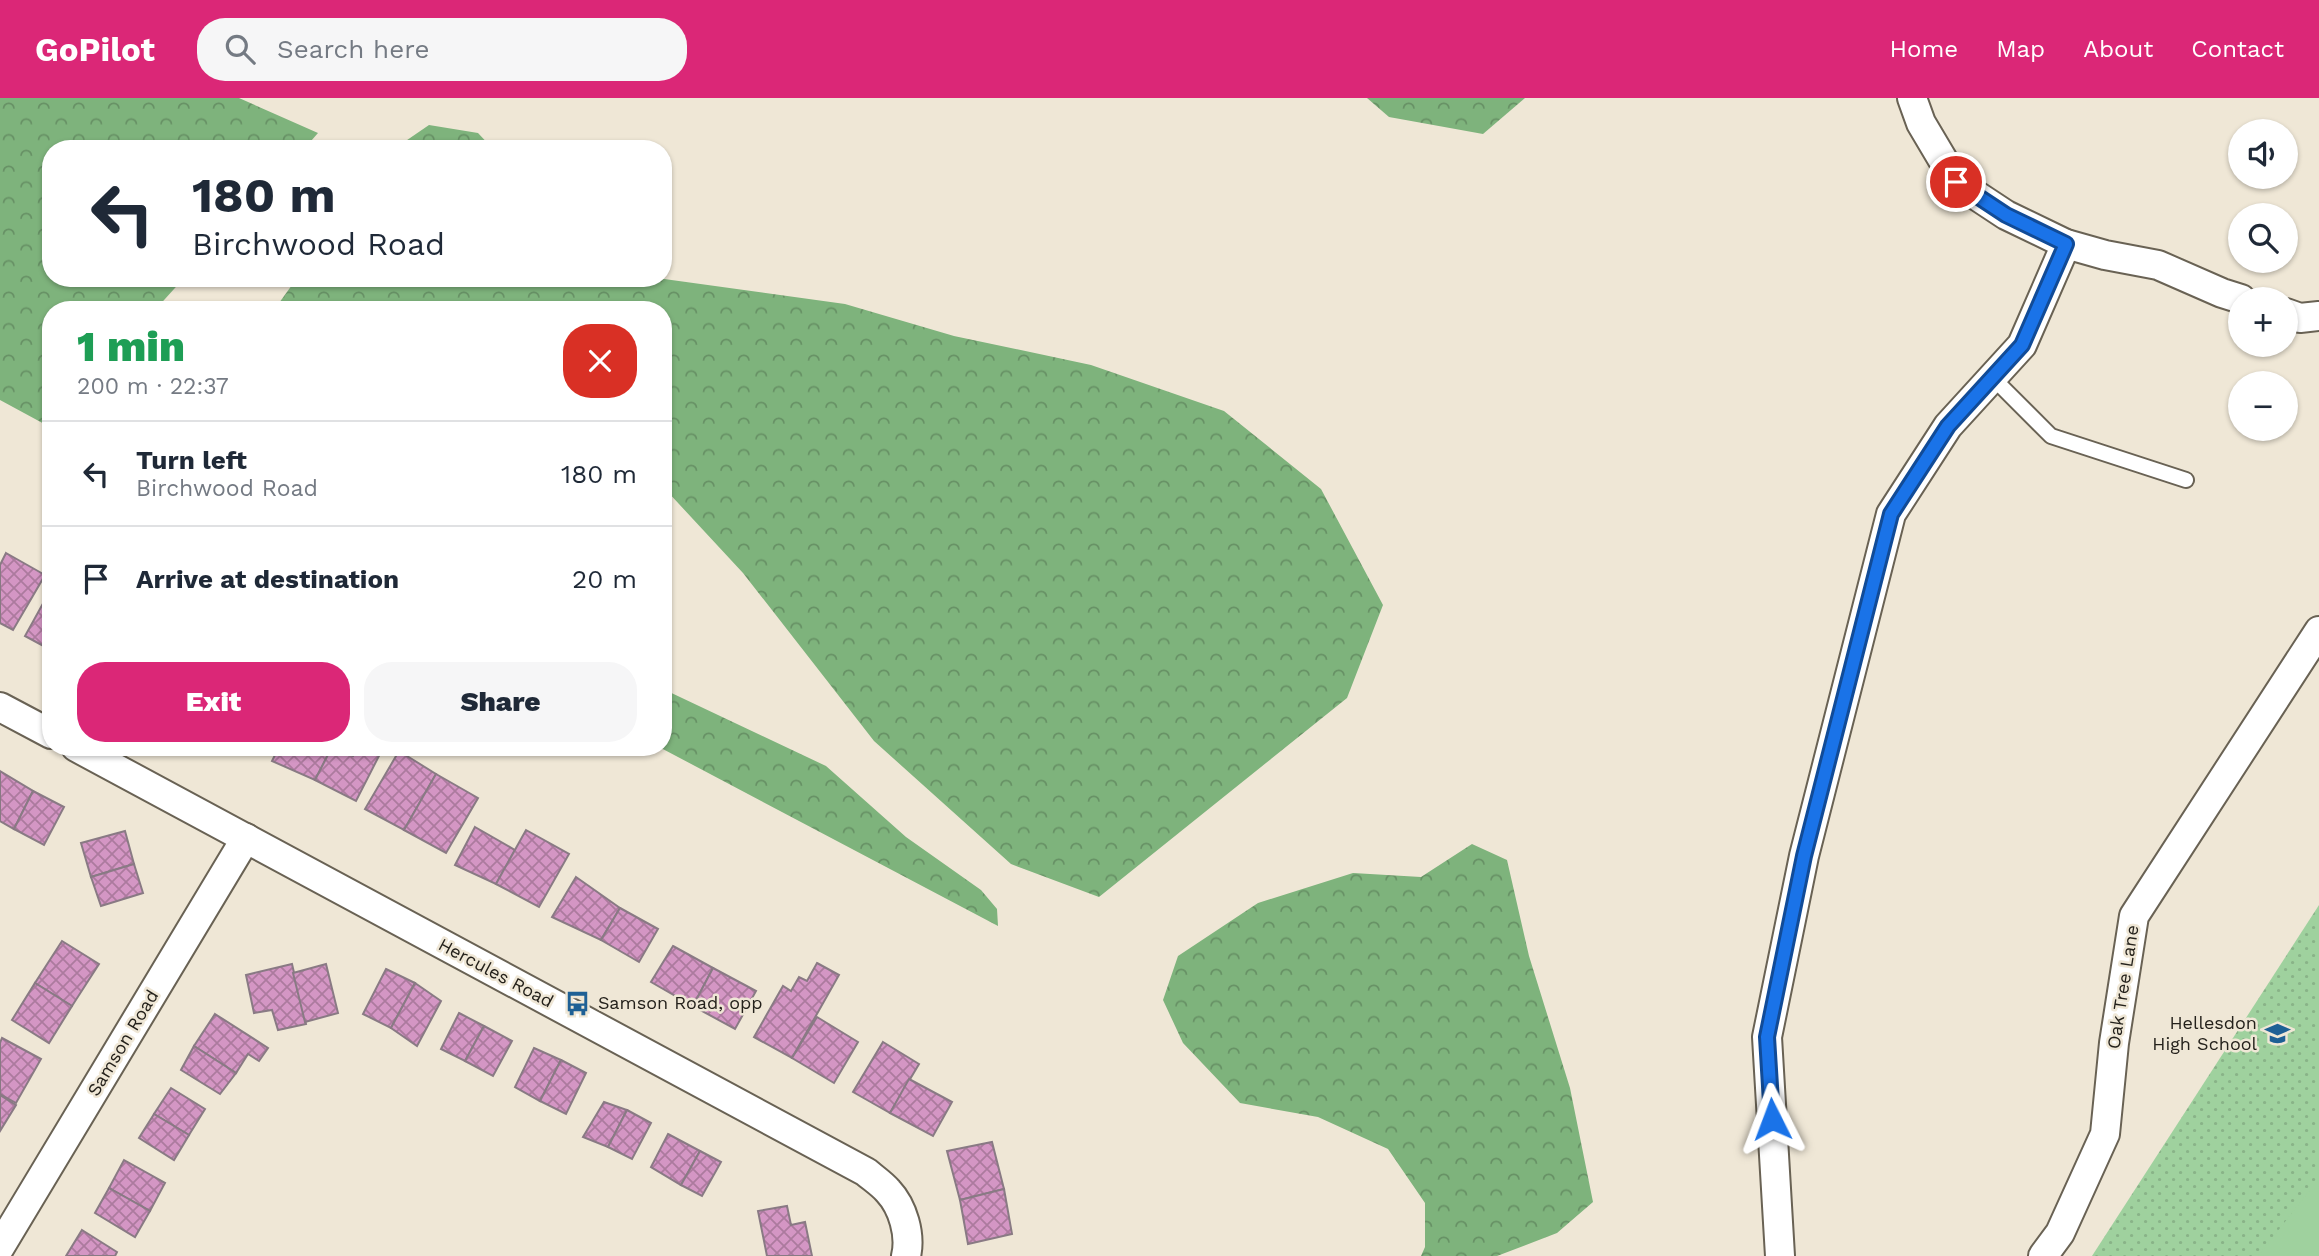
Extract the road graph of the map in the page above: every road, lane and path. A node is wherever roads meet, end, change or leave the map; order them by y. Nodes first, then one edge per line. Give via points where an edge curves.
1 (1912, 98) edge
2 (2066, 244) junction
3 (2228, 295) edge
4 (2319, 316) edge
5 (2298, 317) edge
6 (1993, 378) junction
7 (2186, 480) dead end
8 (2319, 631) edge
9 (0, 707) edge
10 (42, 729) edge
11 (93, 756) edge
12 (246, 838) junction
13 (0, 1247) edge
14 (906, 1256) edge
15 (1780, 1256) edge
16 (2043, 1256) edge

1 - 2 street via 1921,123 1956,182 2006,215
2 - 3 street via 2158,265
2 - 6 street via 2022,345
4 - 5 street
6 - 7 lane via 2051,436
6 - 15 street via 1948,426 1891,514 1804,856 1767,1037
8 - 16 street, Oak Tree Lane via 2134,916 2105,1134 2060,1233
9 - 10 street
11 - 12 street, Hercules Road
12 - 13 street, Samson Road
12 - 14 street, Hercules Road via 866,1172 890,1193 905,1220

